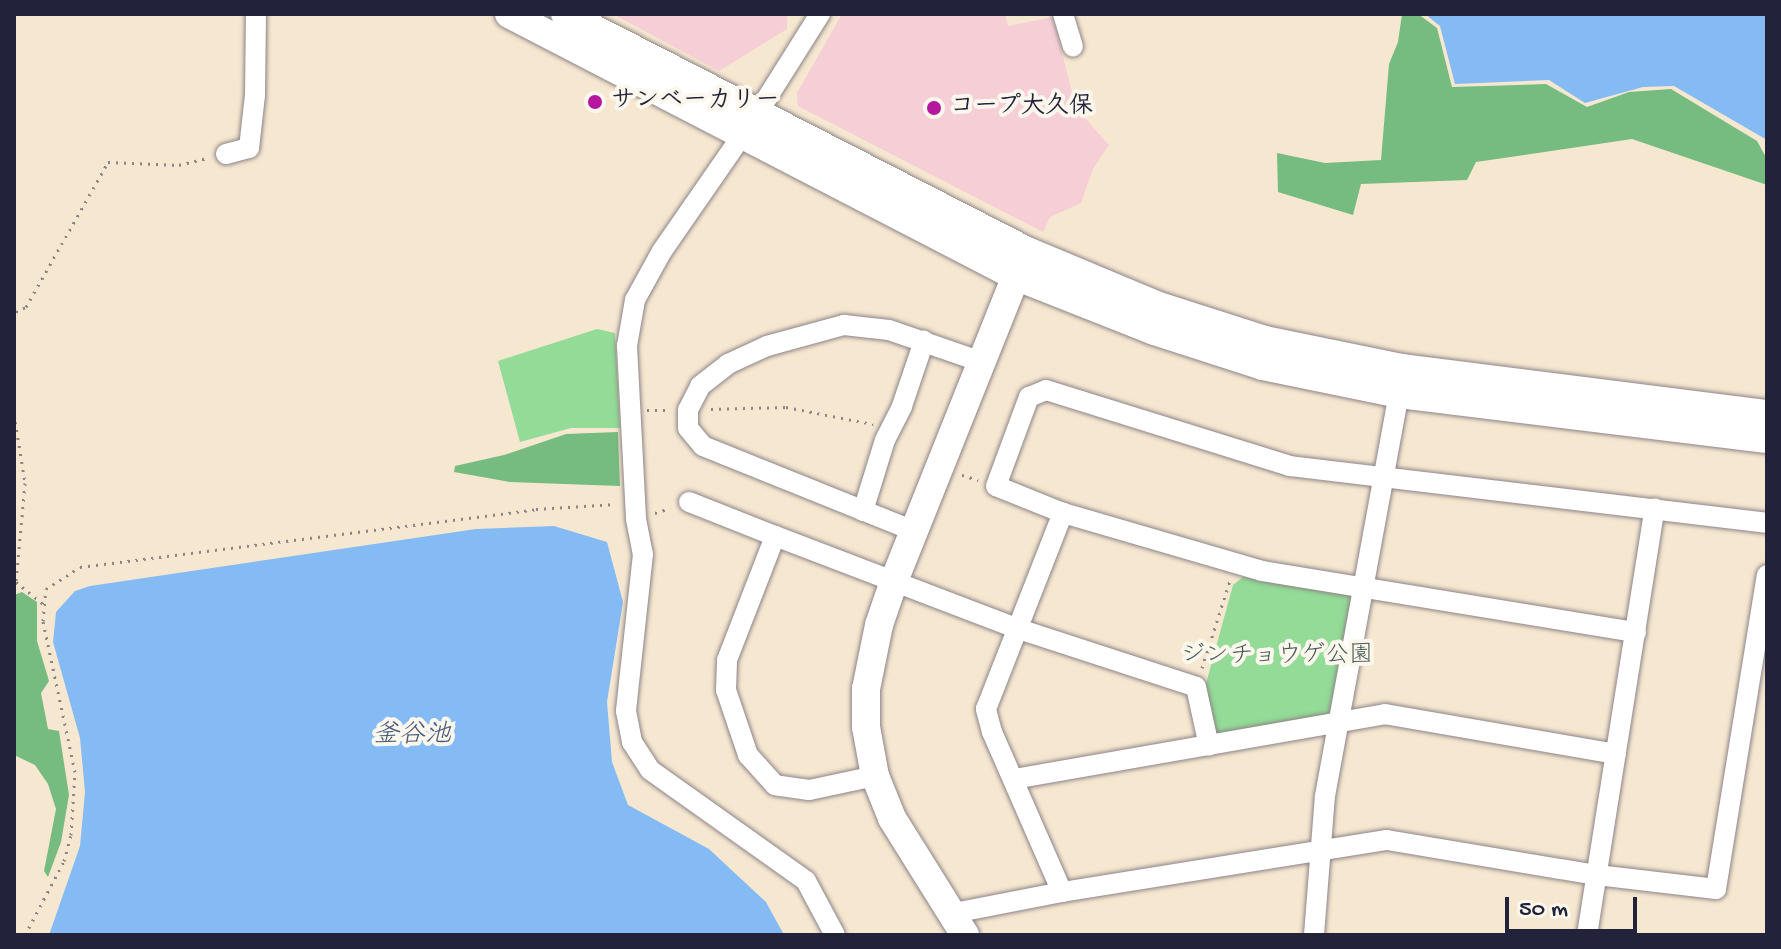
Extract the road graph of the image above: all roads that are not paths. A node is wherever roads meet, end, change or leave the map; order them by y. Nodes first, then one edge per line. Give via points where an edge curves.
1 (256, 14) edge
2 (509, 14) edge
3 (565, 14) edge
4 (820, 14) edge
5 (1063, 14) edge
6 (1073, 47) dead end
7 (751, 122) junction
8 (226, 154) road end
9 (1021, 263) junction
10 (924, 341) junction
11 (979, 361) junction
12 (1399, 394) junction
13 (1767, 414) edge
14 (1767, 439) edge
15 (1384, 476) junction
16 (689, 502) road end
17 (1655, 508) junction
18 (863, 511) junction
19 (1063, 513) junction
20 (1767, 523) edge
21 (914, 531) junction
22 (775, 536) junction
23 (1767, 575) edge
24 (894, 581) junction
25 (1364, 590) junction
26 (1016, 628) junction
27 (1636, 632) junction
28 (1338, 724) junction
29 (1209, 746) junction
30 (1616, 754) junction
31 (875, 776) junction
32 (1014, 779) junction
33 (1319, 848) junction
34 (1597, 875) junction
35 (1062, 892) junction
36 (959, 924) edge
37 (835, 935) edge
38 (1314, 935) edge
39 (1587, 935) edge

1 - 8 street via 249,148
2 - 7 street
3 - 7 street
4 - 7 street
5 - 6 street
7 - 9 street
7 - 37 street via 662,251 635,300 627,346 643,554 626,711 632,742 650,770 806,881
9 - 11 street
9 - 12 street via 1154,331 1263,366
9 - 13 street via 1265,340 1401,368
10 - 11 street
10 - 18 street
10 - 18 street via 844,325 767,346 728,364 700,386 688,410 688,428 703,446
11 - 21 street
12 - 14 street
12 - 15 street
15 - 17 street
15 - 19 street via 1290,466 1046,390 1029,397 996,486
15 - 25 street
16 - 22 street
17 - 20 street
17 - 27 street
18 - 21 street
19 - 25 street via 1236,563
19 - 26 street
21 - 24 street
22 - 24 street
22 - 31 street via 727,660 726,690 748,755 775,785 809,790
23 - 34 street via 1716,889
24 - 26 street
24 - 31 street via 866,689
25 - 27 street
25 - 28 street
26 - 29 street via 1196,687
26 - 32 street via 986,709
27 - 30 street
28 - 29 street
28 - 30 street via 1385,714
28 - 33 street
29 - 32 street
30 - 34 street
31 - 36 street via 892,818
32 - 35 street
33 - 34 street via 1387,840
33 - 35 street
33 - 38 street
34 - 39 street
35 - 36 street

